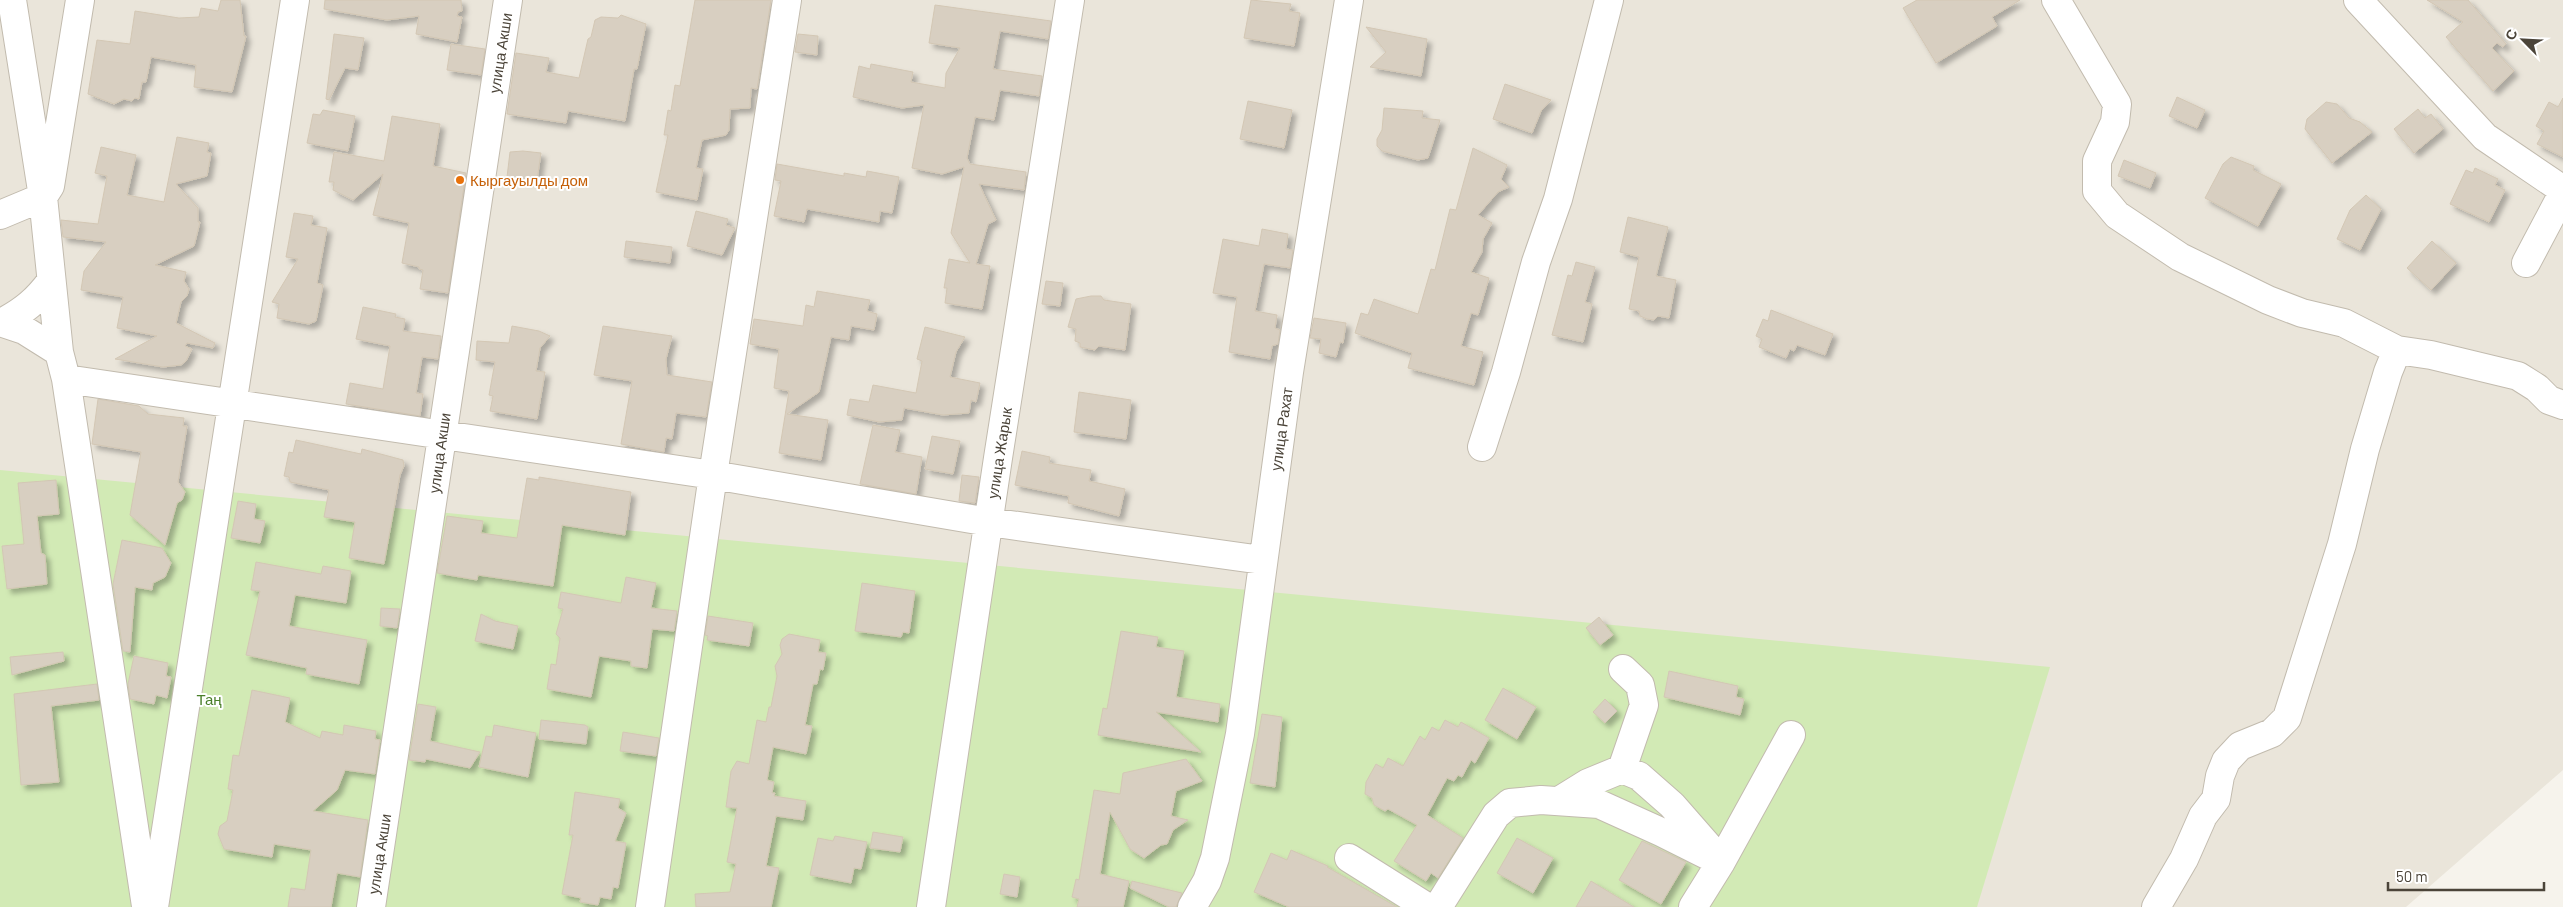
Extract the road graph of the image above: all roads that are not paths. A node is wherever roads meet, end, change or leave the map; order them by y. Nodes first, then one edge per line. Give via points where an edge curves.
1 (12, 0) edge
2 (80, 0) edge
3 (295, 0) edge
4 (508, 0) edge
5 (787, 0) edge
6 (1070, 0) edge
7 (1349, 0) edge
8 (1609, 0) edge
9 (2056, 0) edge
10 (2358, 0) edge
11 (2563, 191) edge
12 (43, 197) junction
13 (0, 215) edge
14 (2526, 262) dead end
15 (52, 281) junction
16 (1, 322) edge
17 (2397, 350) junction
18 (59, 352) junction
19 (66, 379) junction
20 (232, 402) junction
21 (2563, 405) edge
22 (441, 435) junction
23 (1482, 447) dead end
24 (713, 475) junction
25 (989, 522) junction
26 (1262, 560) junction
27 (1623, 669) dead end
28 (1792, 735) dead end
29 (1622, 770) junction
30 (1559, 801) junction
31 (1349, 858) dead end
32 (1721, 862) junction
33 (146, 907) edge
34 (154, 907) edge
35 (371, 907) edge
36 (650, 907) edge
37 (931, 907) edge
38 (1192, 907) edge
39 (1427, 907) edge
40 (1438, 907) edge
41 (1693, 907) edge
42 (2156, 907) edge

1 - 12 street
2 - 12 street via 50,186
3 - 20 street
4 - 22 street, улица Акши
5 - 24 street
6 - 25 street, улица Жарык
7 - 26 street, улица Рахат
8 - 23 street via 1558,199 1536,262
9 - 17 street via 2118,104 2115,122 2097,161 2097,191 2116,215 2180,257 2268,300 2302,314 2344,323
10 - 11 street via 2485,136
11 - 14 street
12 - 13 street
12 - 15 street
15 - 16 street via 23,312
15 - 18 street
16 - 18 street via 24,330
17 - 21 street via 2518,376 2549,400
17 - 42 street via 2364,449 2342,544 2287,718 2272,733 2240,746 2226,761 2216,799 2203,816 2184,859
18 - 19 street
19 - 20 street
19 - 33 street
20 - 22 street
20 - 34 street
22 - 24 street
22 - 35 street, улица Акши
24 - 25 street
24 - 36 street
25 - 26 street
25 - 37 street, улица Жарык
26 - 38 street, улица Рахат via 1240,734 1215,858 1207,881
27 - 29 street via 1640,685 1644,705
28 - 32 street
29 - 30 street via 1588,783
29 - 32 street via 1639,776 1672,805
30 - 32 street via 1599,804
30 - 40 street via 1510,804 1496,815
31 - 39 street
32 - 41 street

